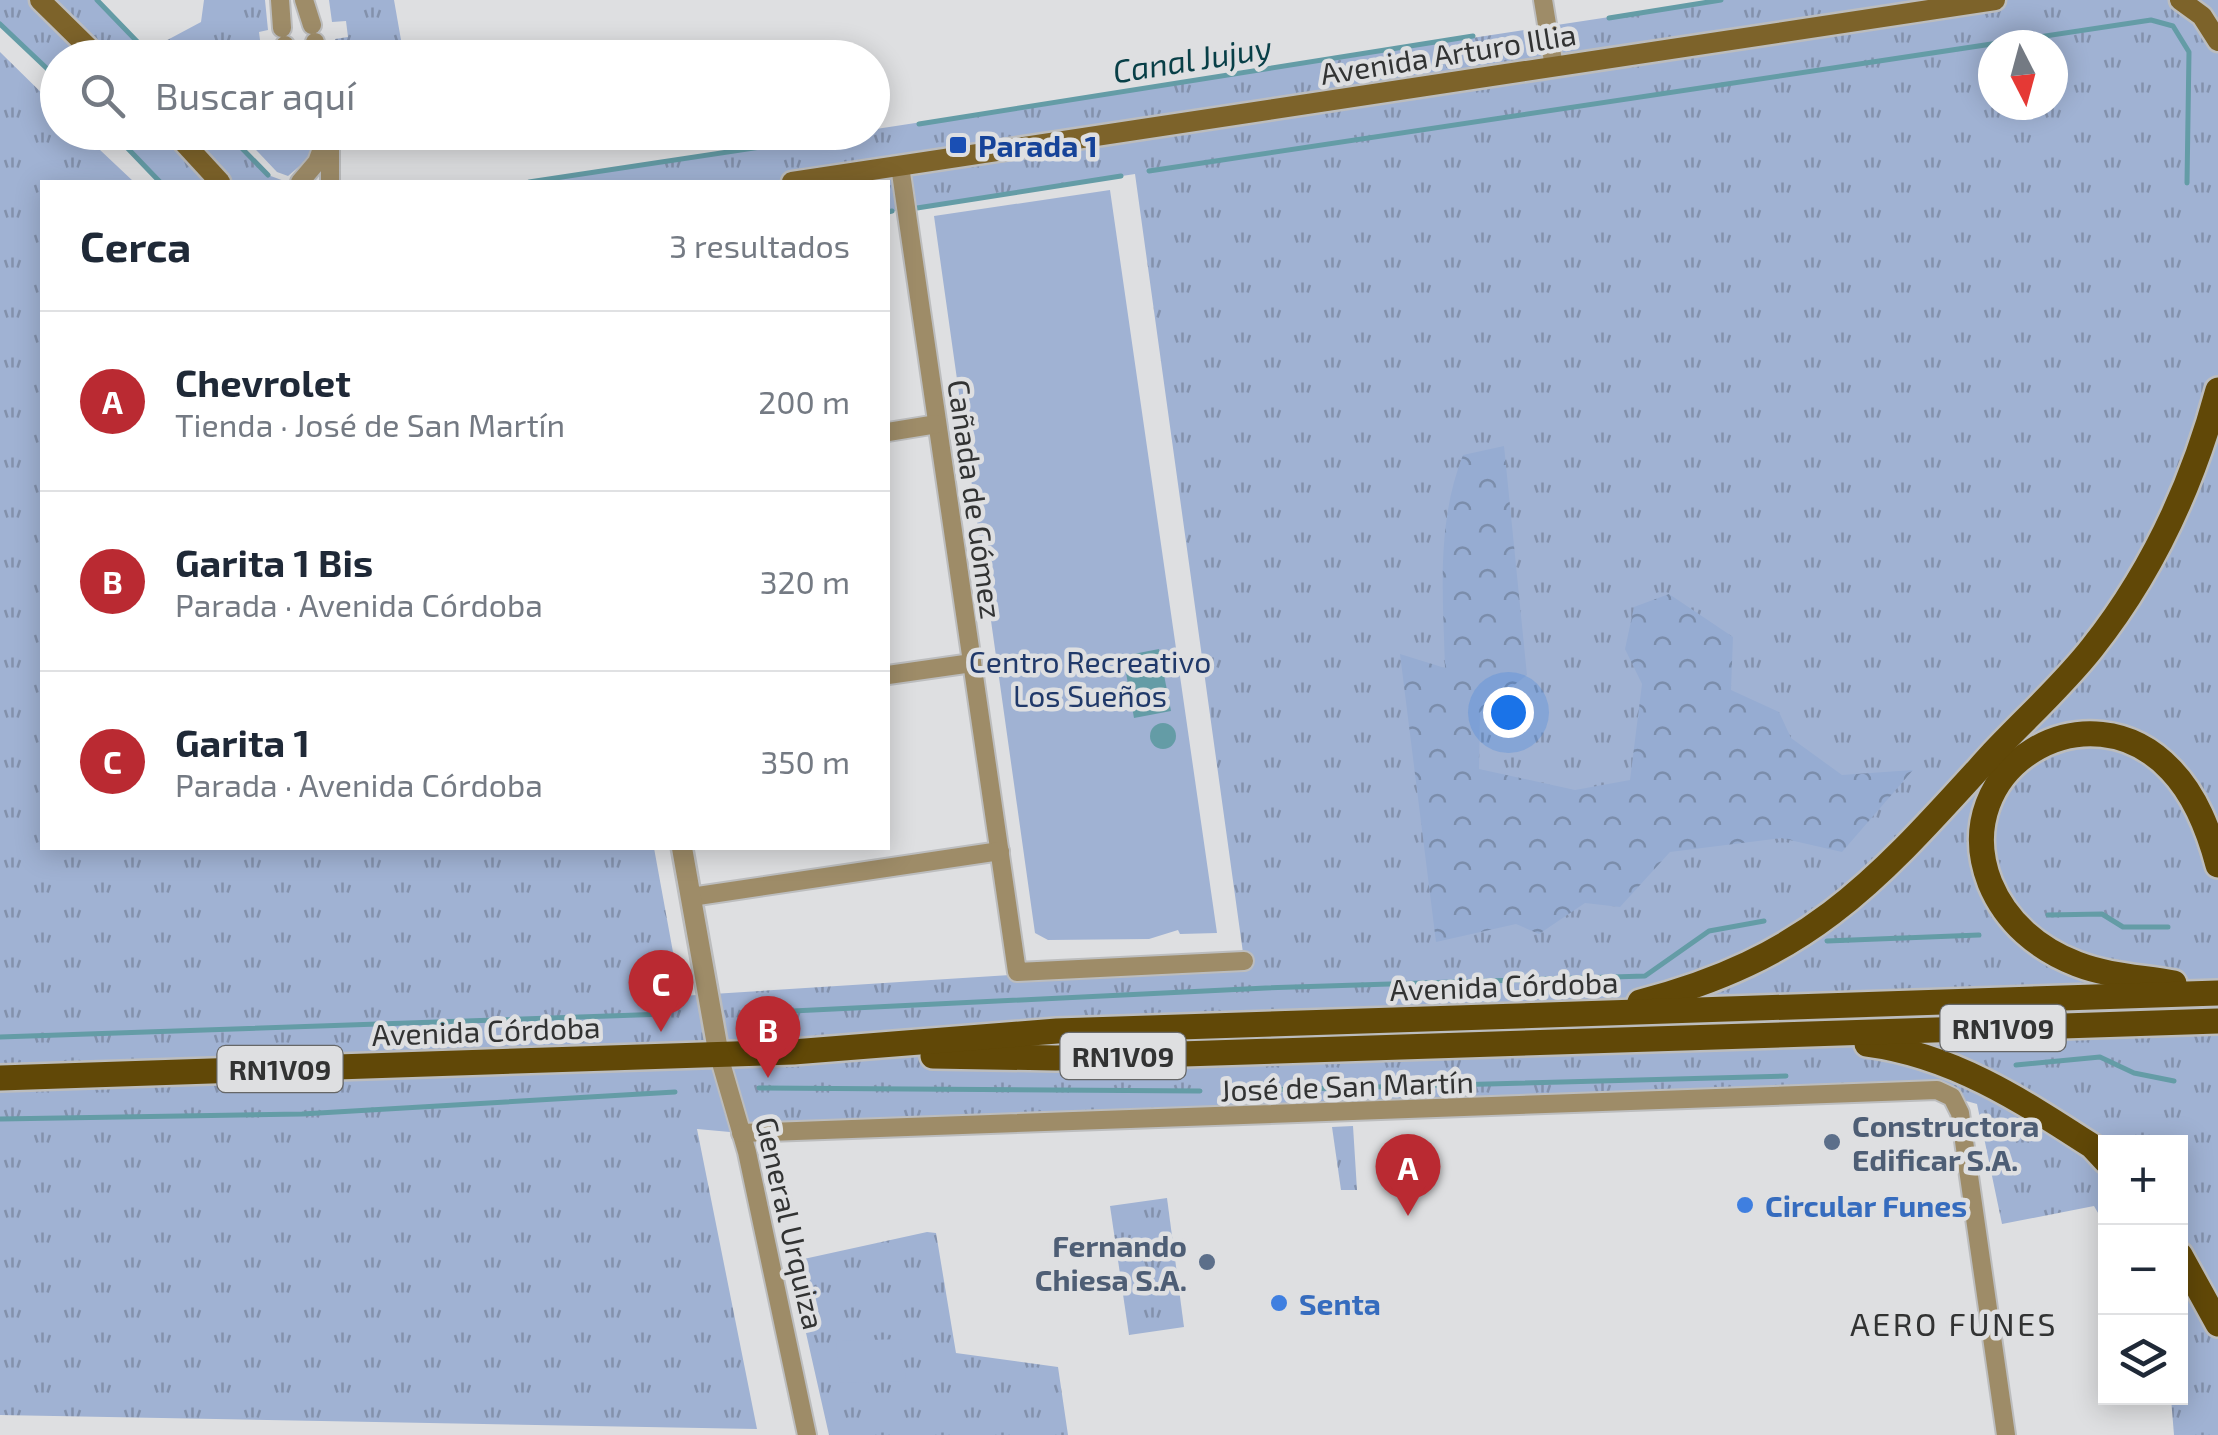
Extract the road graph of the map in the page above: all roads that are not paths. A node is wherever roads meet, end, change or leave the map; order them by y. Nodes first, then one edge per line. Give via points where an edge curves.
1 (40, 0) edge
2 (1543, 0) edge
3 (1995, 0) edge
4 (2180, 0) edge
5 (304, 2) edge
6 (280, 3) edge
7 (81, 40) edge
8 (284, 40) edge
9 (315, 40) edge
10 (2218, 41) edge
11 (1554, 67) junction
12 (191, 150) edge
13 (322, 150) edge
14 (329, 150) edge
15 (203, 162) junction
16 (900, 166) junction
17 (218, 180) edge
18 (232, 180) edge
19 (302, 180) edge
20 (330, 180) edge
21 (806, 180) edge
22 (2218, 390) edge
23 (936, 424) junction
24 (890, 432) edge
25 (972, 663) junction
26 (890, 675) edge
27 (682, 850) edge
28 (1000, 851) junction
29 (2218, 865) edge
30 (690, 897) junction
31 (1244, 961) dead end
32 (2218, 992) edge
33 (1590, 1014) junction
34 (2218, 1021) edge
35 (1788, 1034) junction
36 (793, 1052) junction
37 (718, 1056) junction
38 (0, 1078) edge
39 (742, 1133) junction
40 (2098, 1152) edge
41 (2188, 1270) edge
42 (2218, 1324) edge
43 (806, 1435) edge
44 (2006, 1435) edge

1 - 7 main road
2 - 11 street
3 - 11 main road, Avenida Arturo Illia
4 - 10 main road via 2202,16
5 - 6 street
5 - 9 street
6 - 8 street
11 - 16 main road, Avenida Arturo Illia
12 - 15 main road
13 - 19 street
14 - 20 street
15 - 17 main road
15 - 18 main road
16 - 21 main road, Avenida Arturo Illia
16 - 23 street, Cañada de Gómez
22 - 33 main road via 2184,495 2143,576 2092,649 1918,836 1846,906 1794,942 1740,971
23 - 24 street
23 - 25 street, Cañada de Gómez
25 - 26 street
25 - 28 street, Cañada de Gómez
27 - 30 street, General Urquiza
28 - 30 street
28 - 31 street, Cañada de Gómez via 1017,972
29 - 32 main road via 2204,822 2170,769 2140,747 2102,735 2054,738 2034,748 2001,779 1980,844 1994,892 2032,940 2111,974
30 - 37 street, General Urquiza
32 - 33 main road, Avenida Córdoba / RN1V09
33 - 36 main road, Avenida Córdoba / RN1V09 via 1058,1031
34 - 35 main road, Avenida Córdoba / RN1V09
35 - 36 main road, Avenida Córdoba / RN1V09 via 1056,1058
35 - 40 main road via 1910,1050 2037,1111
36 - 37 main road, Avenida Córdoba / RN1V09
37 - 38 main road, Avenida Córdoba / RN1V09
37 - 39 street, General Urquiza
39 - 43 street, General Urquiza
39 - 44 street, José de San Martín via 1937,1090 1952,1097 1964,1132
41 - 42 main road

